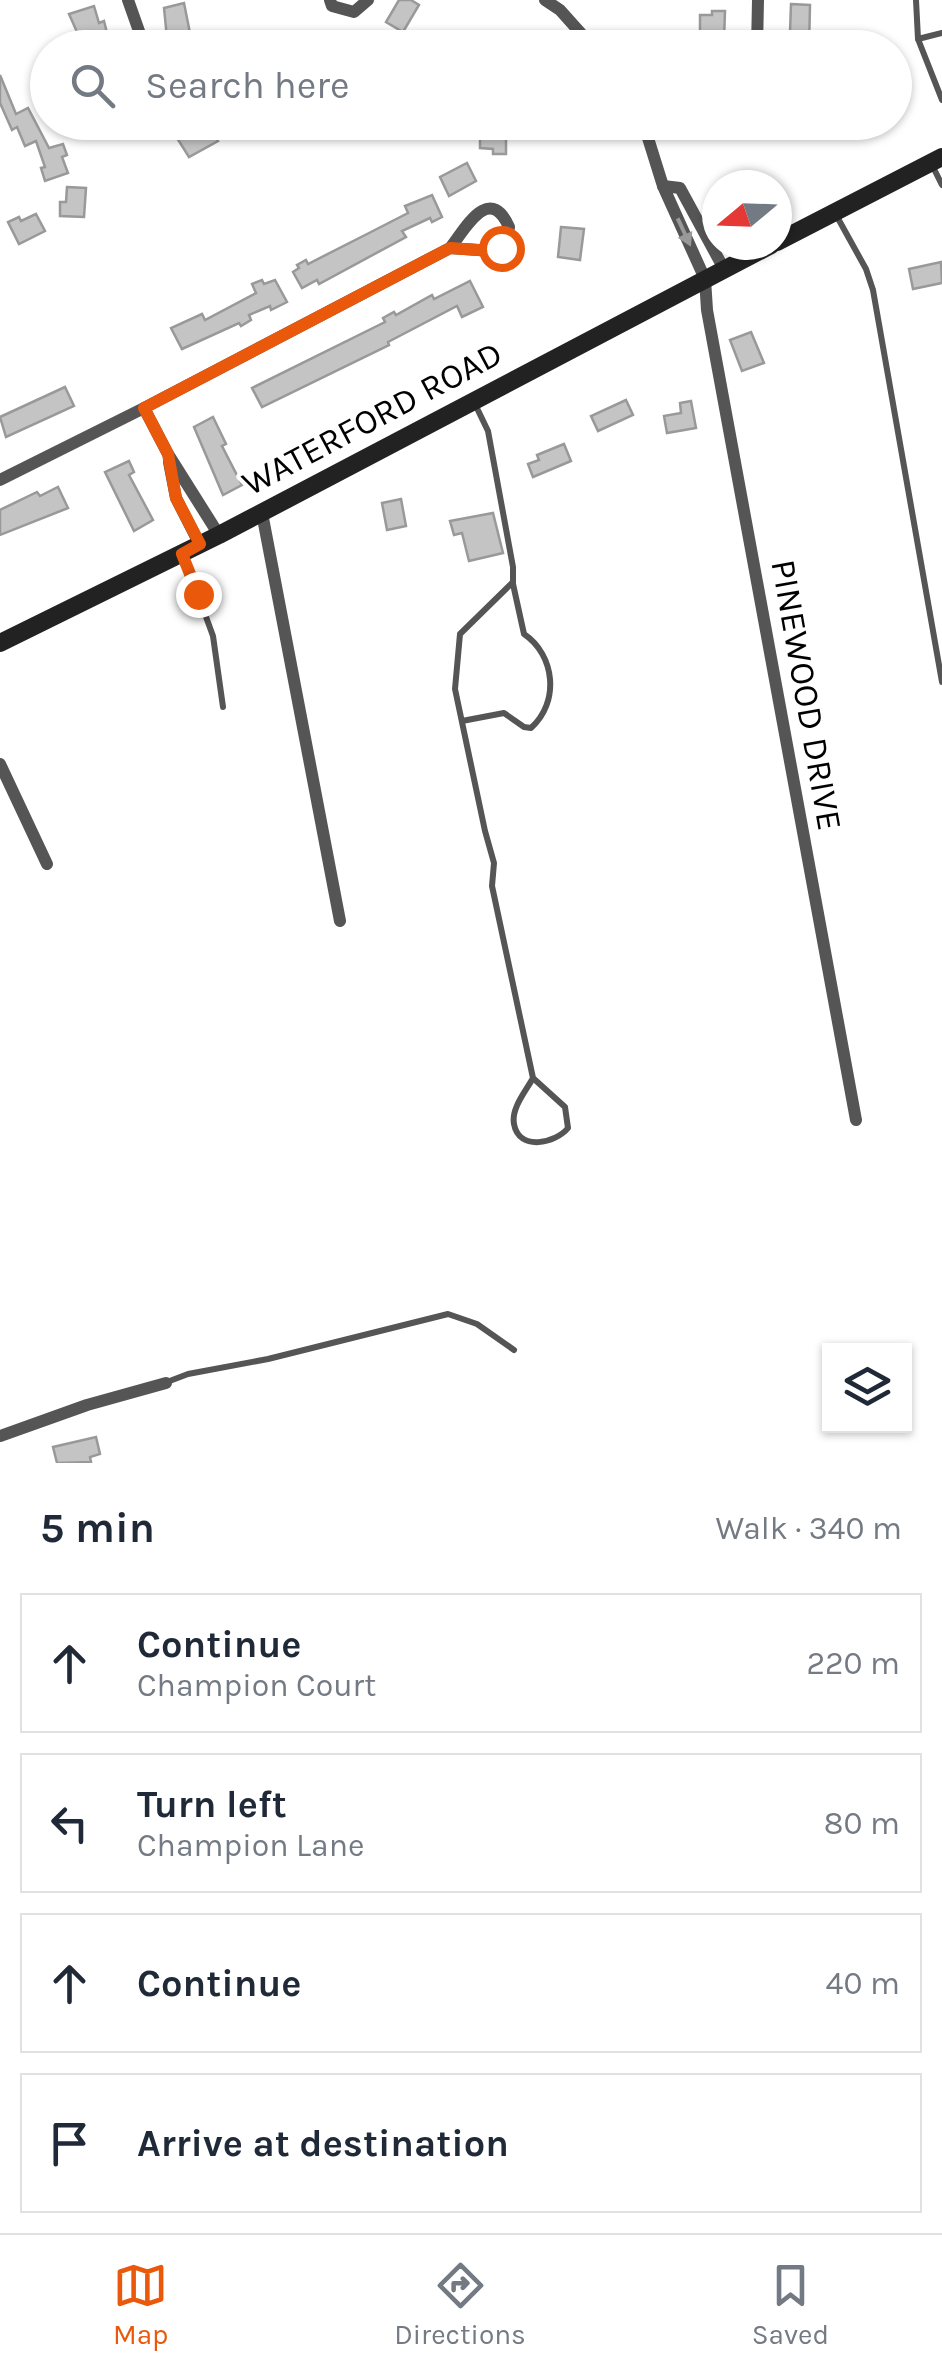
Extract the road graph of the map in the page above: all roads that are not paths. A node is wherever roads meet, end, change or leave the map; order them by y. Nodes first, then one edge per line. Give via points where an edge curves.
1 (128, 0) edge
2 (330, 0) edge
3 (368, 0) edge
4 (545, 0) edge
5 (758, 0) edge
6 (916, 0) edge
7 (564, 5) edge
8 (138, 30) edge
9 (581, 30) edge
10 (757, 30) edge
11 (942, 33) edge
12 (918, 39) junction
13 (942, 100) edge
14 (648, 140) edge
15 (936, 160) edge
16 (942, 184) edge
17 (662, 186) junction
18 (835, 212) junction
19 (792, 234) edge
20 (450, 248) junction
21 (741, 260) edge
22 (724, 269) junction
23 (705, 279) junction
24 (474, 401) junction
25 (144, 408) junction
26 (168, 454) junction
27 (0, 480) edge
28 (262, 513) junction
29 (218, 535) junction
30 (200, 544) junction
31 (182, 554) junction
32 (513, 582) junction
33 (0, 643) edge
34 (942, 682) edge
35 (223, 707) dead end
36 (462, 721) junction
37 (0, 764) edge
38 (47, 864) dead end
39 (340, 922) dead end
40 (533, 1078) junction
41 (856, 1120) dead end
42 (514, 1350) dead end
43 (166, 1383) joint
44 (0, 1436) edge

1 - 8 street
2 - 3 street via 354,12
4 - 7 street
5 - 10 street
6 - 12 lane
7 - 9 street
11 - 12 lane
12 - 13 lane
14 - 17 street, PINEWOOD DRIVE
15 - 16 lane
15 - 18 main road, WATERFORD ROAD
17 - 22 street via 680,188
17 -> 23 street, PINEWOOD DRIVE
18 - 19 main road, WATERFORD ROAD
18 - 34 lane via 873,290
20 - 20 street via 492,251 505,243 509,227 501,214 479,212
20 - 25 street
21 - 22 main road, WATERFORD ROAD
22 - 23 main road, WATERFORD ROAD
23 - 24 main road, WATERFORD ROAD
23 - 41 street, PINEWOOD DRIVE
24 - 28 main road, WATERFORD ROAD
24 - 32 lane via 488,431
25 - 26 street
25 - 27 street
26 - 29 street
26 - 30 street via 176,498
28 - 29 main road, WATERFORD ROAD
28 - 39 street
29 - 30 main road, WATERFORD ROAD
30 - 31 main road, WATERFORD ROAD
31 - 33 main road, WATERFORD ROAD
31 - 35 lane via 213,636
32 - 36 lane via 460,634 455,689
32 - 36 lane via 524,634 548,669 549,702 532,728 504,713
36 - 40 lane
37 - 38 street
40 - 40 lane via 517,1104 518,1133 540,1142 562,1136 566,1107
42 - 43 lane via 477,1324 448,1314
43 - 44 street

